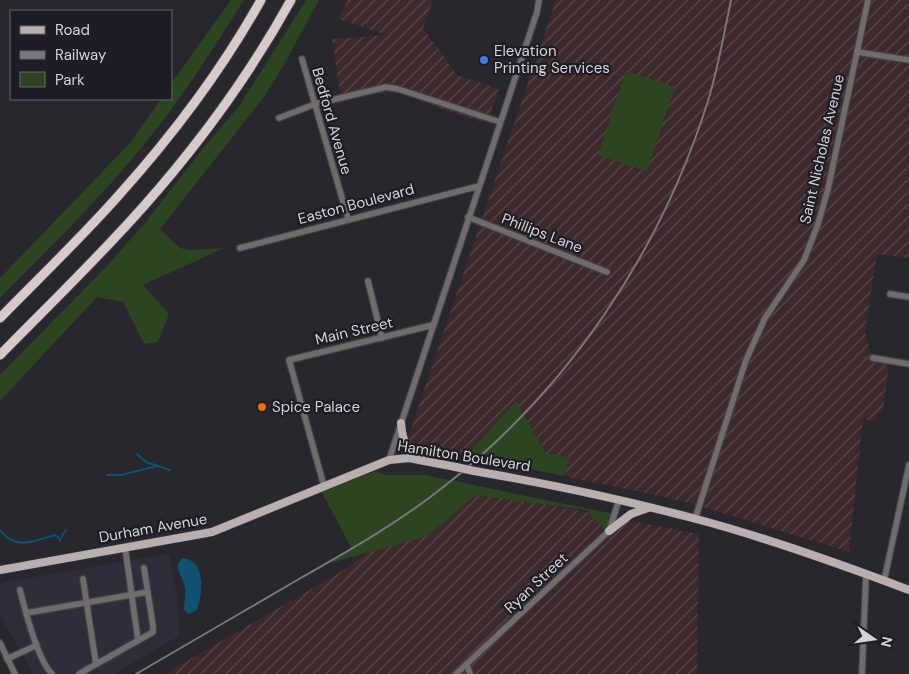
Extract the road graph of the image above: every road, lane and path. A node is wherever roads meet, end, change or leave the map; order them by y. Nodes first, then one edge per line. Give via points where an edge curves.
1 (261, 0) edge
2 (291, 0) edge
3 (539, 0) edge
4 (868, 0) edge
5 (856, 52) junction
6 (302, 59) dead end
7 (909, 60) edge
8 (316, 104) junction
9 (279, 118) dead end
10 (500, 122) junction
11 (479, 186) junction
12 (468, 218) junction
13 (348, 219) junction
14 (240, 248) dead end
15 (607, 272) dead end
16 (368, 281) dead end
17 (890, 294) dead end
18 (909, 296) edge
19 (0, 318) edge
20 (433, 325) junction
21 (382, 338) junction
22 (0, 355) edge
23 (873, 358) dead end
24 (909, 364) edge
25 (401, 423) junction
26 (389, 460) junction
27 (441, 464) junction
28 (909, 465) edge
29 (324, 486) junction
30 (619, 500) junction
31 (648, 507) junction
32 (695, 519) junction
33 (609, 531) junction
34 (125, 547) junction
35 (144, 568) dead end
36 (0, 570) edge
37 (866, 574) junction
38 (83, 579) dead end
39 (884, 581) junction
40 (20, 590) dead end
41 (909, 590) edge
42 (148, 592) junction
43 (131, 594) junction
44 (86, 602) junction
45 (26, 613) junction
46 (138, 640) junction
47 (0, 643) edge
48 (37, 645) junction
49 (7, 659) junction
50 (96, 664) junction
51 (467, 665) junction
52 (14, 674) edge
53 (52, 674) edge
54 (80, 674) edge
55 (456, 674) edge
56 (470, 674) edge
57 (862, 674) edge

1 - 19 highway via 209,82 156,152
2 - 22 highway via 242,80 179,164 110,243
3 - 10 street, Hamilton Boulevard
4 - 5 street, Saint Nicholas Avenue
5 - 7 street
5 - 32 street, Saint Nicholas Avenue via 818,224 804,260 760,328 747,358
6 - 8 street, Bedford Avenue
8 - 9 street
8 - 10 street via 386,87
8 - 13 street, Bedford Avenue
10 - 11 street, Hamilton Boulevard
11 - 12 street, Hamilton Boulevard
11 - 13 street, Easton Boulevard
12 - 15 street, Phillips Lane
12 - 20 street, Hamilton Boulevard
13 - 14 street, Easton Boulevard
16 - 21 street
17 - 18 street
20 - 21 street, Main Street
20 - 25 street, Hamilton Boulevard
21 - 29 street, Main Street via 289,360
23 - 24 street
25 - 26 street, Hamilton Boulevard
25 - 27 main road via 406,446
26 - 27 main road, Hamilton Boulevard via 408,458
26 - 29 main road, Durham Avenue
27 - 30 main road, Hamilton Boulevard, bridge
28 - 39 street
29 - 34 main road, Durham Avenue via 212,532
30 - 31 main road, Hamilton Boulevard
30 - 33 street, Ryan Street
31 - 32 main road, Hamilton Boulevard
31 - 33 main road via 631,514
32 - 37 main road, Hamilton Boulevard
33 - 51 street, Ryan Street
34 - 36 main road, Durham Avenue
34 - 43 street
35 - 42 street
37 - 39 main road, Hamilton Boulevard
37 - 57 street
38 - 44 street
39 - 41 main road, Hamilton Boulevard
40 - 45 street
42 - 43 street
42 - 46 street via 153,632
43 - 44 street
43 - 46 street
44 - 45 street
44 - 50 street
45 - 48 street
46 - 50 street
47 - 49 street
48 - 49 street
48 - 53 street
49 - 52 street
50 - 54 street
51 - 55 street, Ryan Street
51 - 56 street

